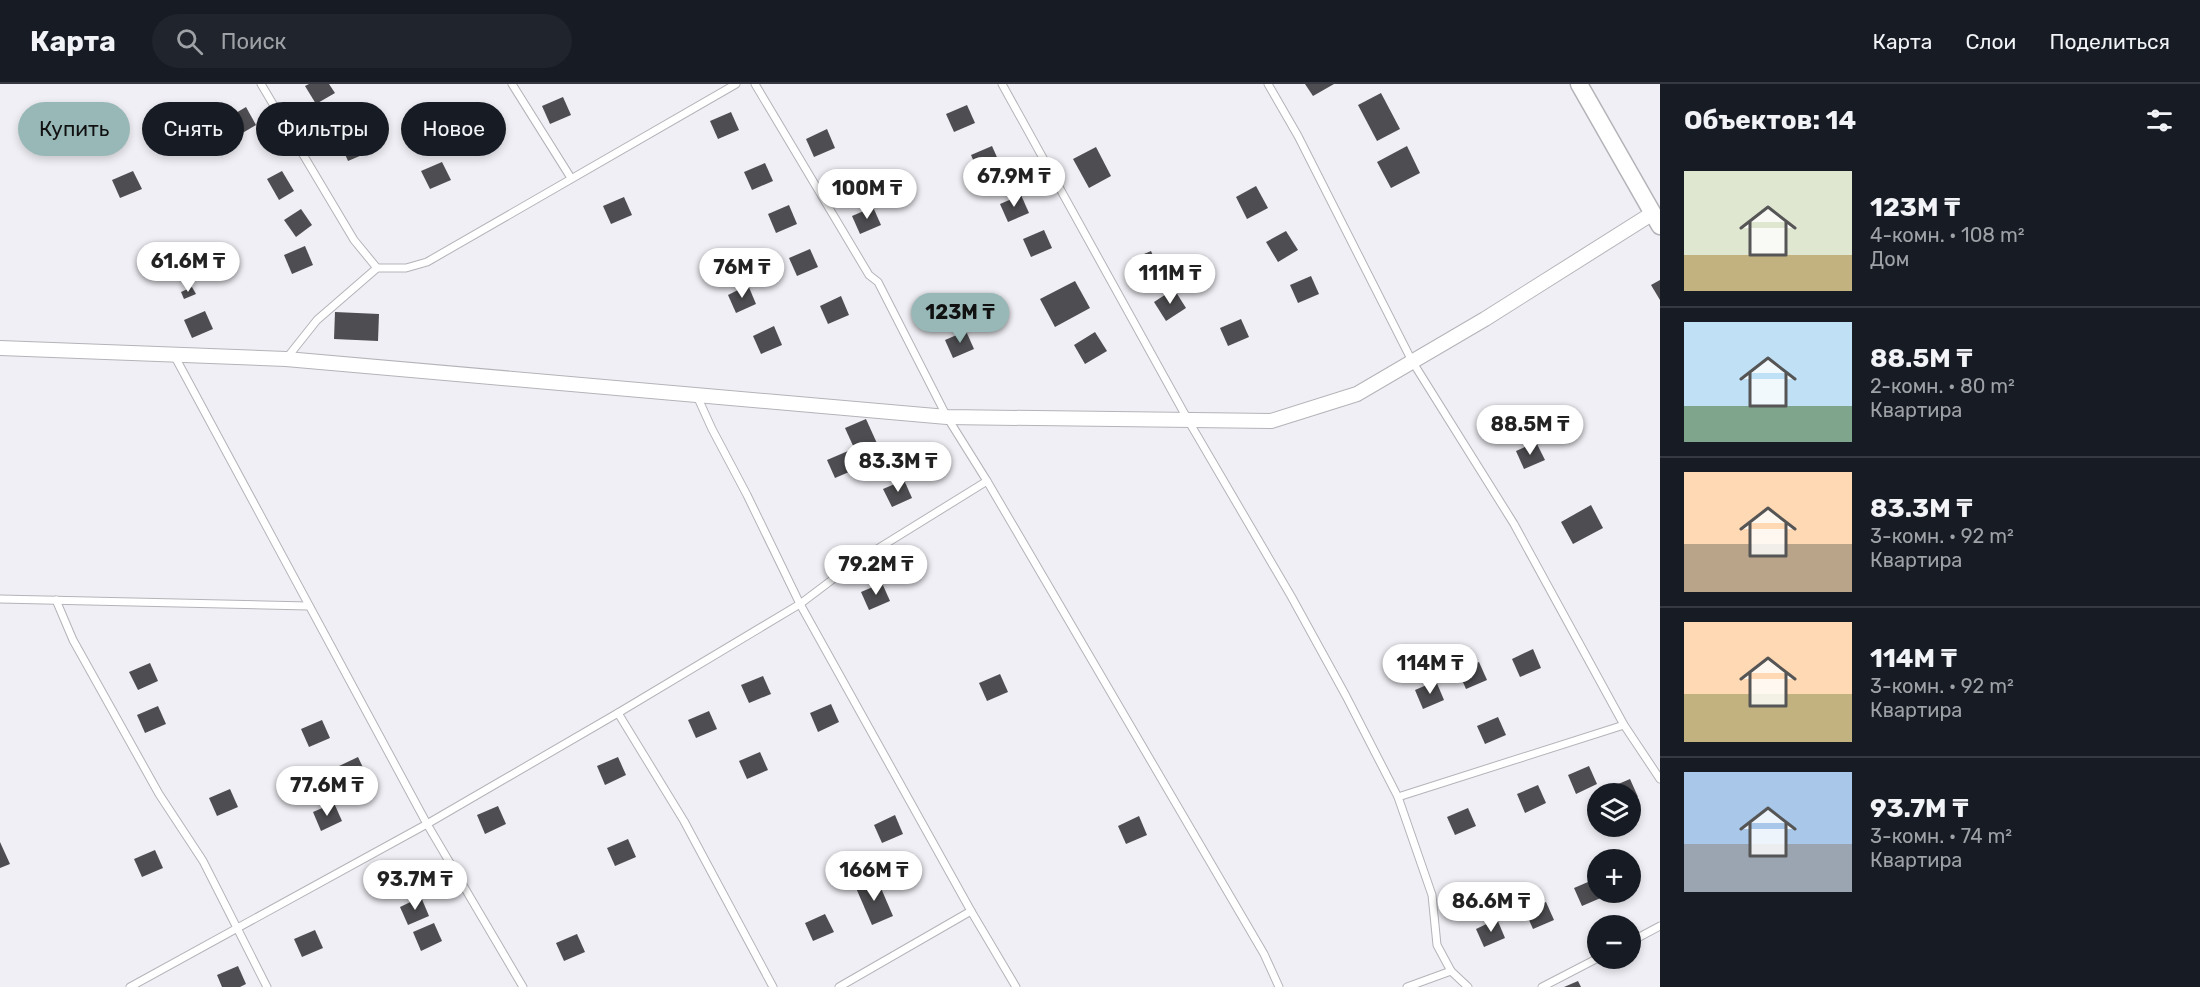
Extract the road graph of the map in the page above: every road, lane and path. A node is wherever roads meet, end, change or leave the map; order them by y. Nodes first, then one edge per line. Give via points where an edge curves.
1 (261, 84) edge
2 (512, 84) edge
3 (735, 84) edge
4 (755, 84) edge
5 (1002, 84) edge
6 (1268, 84) edge
7 (1579, 84) edge
8 (571, 178) junction
9 (1656, 220) edge
10 (377, 268) junction
11 (0, 348) edge
12 (174, 355) junction
13 (286, 359) junction
14 (1412, 361) junction
15 (696, 394) junction
16 (947, 417) junction
17 (1188, 420) junction
18 (987, 481) junction
19 (0, 599) edge
20 (56, 600) junction
21 (800, 604) junction
22 (308, 606) junction
23 (618, 713) junction
24 (1624, 725) junction
25 (1660, 778) edge
26 (1398, 796) junction
27 (427, 824) junction
28 (971, 911) junction
29 (1660, 926) edge
30 (236, 929) junction
31 (1641, 936) edge
32 (1587, 964) edge
33 (1451, 971) junction
34 (130, 987) edge
35 (267, 987) edge
36 (523, 987) edge
37 (773, 987) edge
38 (839, 987) edge
39 (1016, 987) edge
40 (1279, 987) edge
41 (1407, 987) edge
42 (1468, 987) edge
43 (1542, 987) edge

1 - 10 lane via 354,240
2 - 8 lane
3 - 8 lane
4 - 16 lane via 869,275 878,282
5 - 17 lane
6 - 14 lane
7 - 9 street
8 - 10 lane via 427,262 406,268
9 - 14 street
10 - 13 lane via 317,320
11 - 12 street
12 - 13 street
12 - 22 lane
13 - 15 street
14 - 17 street via 1357,394 1271,421
14 - 24 lane via 1514,524
15 - 16 street
15 - 21 lane
16 - 17 street
16 - 18 lane
17 - 26 lane via 1291,596
18 - 21 lane via 853,564
18 - 40 lane via 1264,954
19 - 20 lane
20 - 22 lane
20 - 30 lane via 73,640 159,794 203,861
21 - 23 lane
21 - 28 lane
22 - 27 lane
23 - 27 lane
23 - 37 lane via 684,821
24 - 25 lane
24 - 26 lane
26 - 33 lane via 1432,894 1437,945
27 - 30 lane
27 - 36 lane
28 - 38 lane
28 - 39 lane
29 - 31 lane
30 - 34 lane
30 - 35 lane
32 - 43 lane
33 - 41 lane
33 - 42 lane

